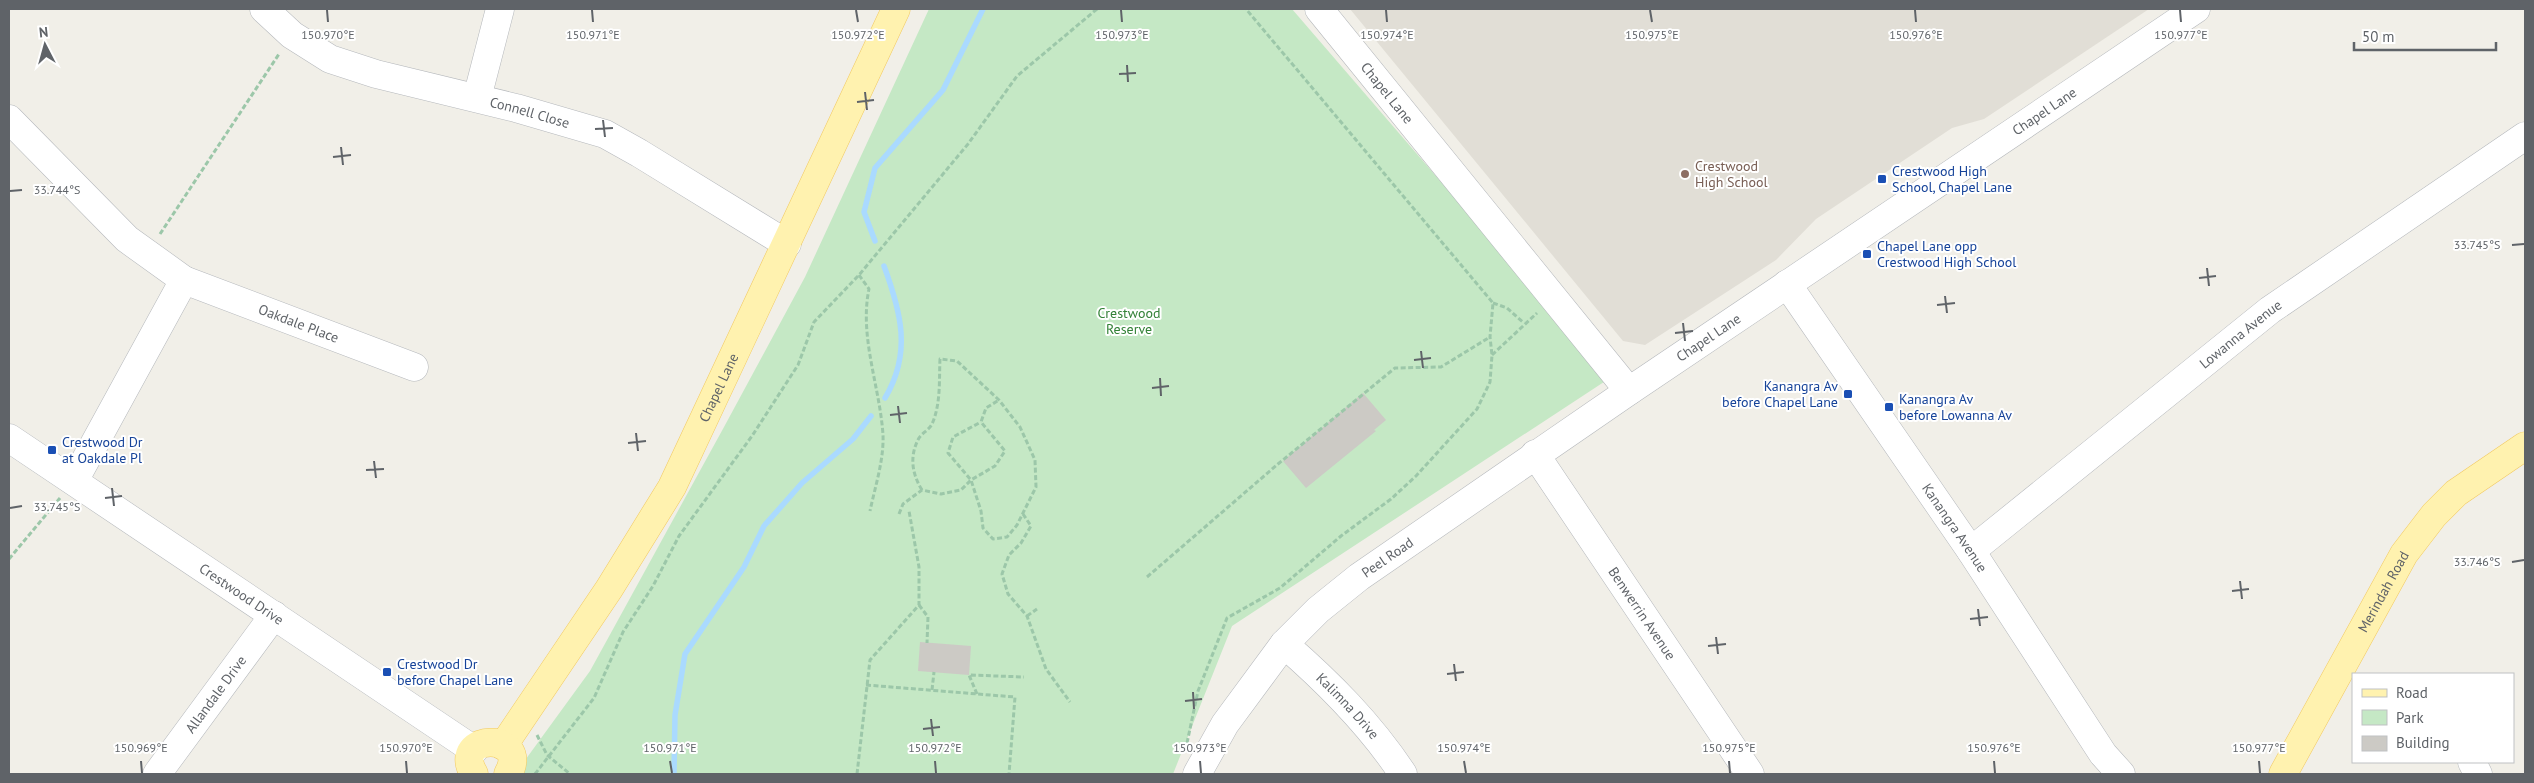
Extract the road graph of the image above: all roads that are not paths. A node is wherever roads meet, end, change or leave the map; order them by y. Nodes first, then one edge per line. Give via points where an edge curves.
1 (264, 9) edge
2 (500, 9) edge
3 (896, 9) edge
4 (1319, 9) edge
5 (2196, 9) edge
6 (477, 98) junction
7 (9, 119) edge
8 (2525, 136) edge
9 (787, 244) junction
10 (184, 280) junction
11 (1787, 284) junction
12 (414, 368) dead end
13 (1629, 390) junction
14 (9, 438) edge
15 (2525, 446) edge
16 (1536, 454) junction
17 (74, 482) junction
18 (1971, 551) junction
19 (274, 615) junction
20 (1284, 644) junction
21 (2347, 671) edge
22 (503, 746) junction
23 (474, 762) edge
24 (1191, 763) edge
25 (157, 774) edge
26 (508, 774) edge
27 (1403, 774) edge
28 (1750, 774) edge
29 (2121, 774) edge
30 (2283, 774) edge

1 - 6 street, Connell Close via 292,35 330,59 376,74
2 - 6 street
3 - 9 main road, Chapel Lane
4 - 13 street, Chapel Lane
5 - 11 street, Chapel Lane
6 - 9 street, Connell Close via 605,134
7 - 10 street, Oakdale Place via 127,240
8 - 18 street, Lowanna Avenue via 2270,310
9 - 22 main road, Chapel Lane via 672,487 609,589
10 - 12 street, Oakdale Place
10 - 17 street
11 - 13 street, Chapel Lane
11 - 18 street, Kanangra Avenue
13 - 16 street, Peel Road
14 - 17 street, Crestwood Drive
15 - 21 main road, Merindah Road via 2456,493 2434,515 2404,554
16 - 20 street, Peel Road via 1359,577 1318,610
16 - 28 street, Benwerrin Avenue
17 - 19 street, Crestwood Drive
18 - 29 street, Kanangra Avenue via 2098,746
19 - 23 street, Crestwood Drive
19 - 25 street, Allandale Drive
20 - 24 street, Peel Road via 1225,724
20 - 27 street, Kalimna Drive via 1340,695
21 - 30 main road, Merindah Road
22 - 23 main road via 488,741
22 - 26 main road via 512,760

